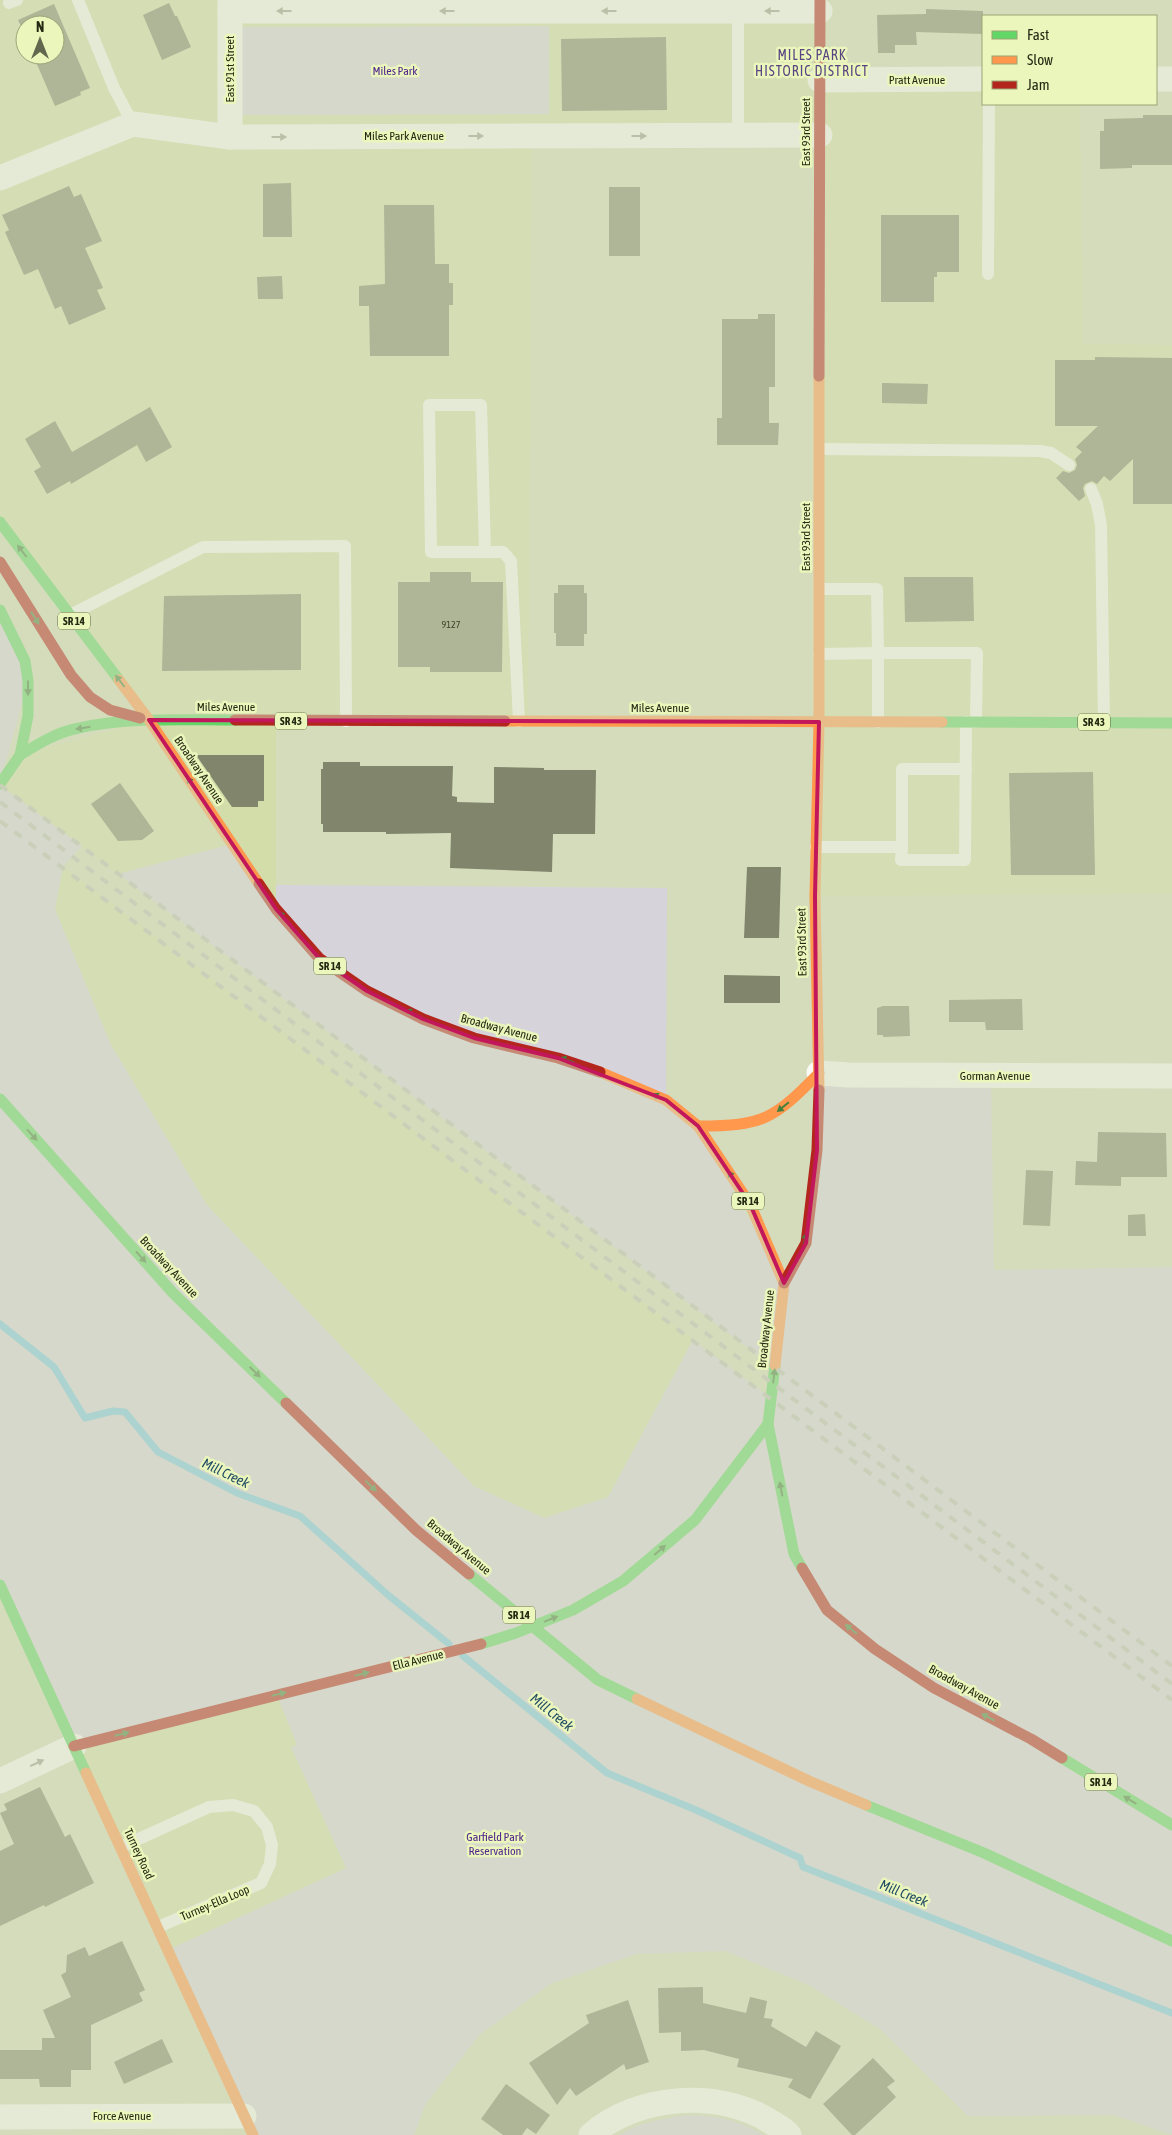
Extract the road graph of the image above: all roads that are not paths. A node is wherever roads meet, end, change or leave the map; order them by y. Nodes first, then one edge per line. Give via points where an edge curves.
1 (78, 0) edge
2 (230, 5) edge
3 (700, 5) edge
4 (820, 5) edge
5 (738, 11) junction
6 (982, 79) edge
7 (1157, 79) edge
8 (1172, 79) edge
9 (820, 80) junction
10 (989, 105) edge
11 (132, 124) junction
12 (820, 135) junction
13 (738, 136) junction
14 (230, 137) junction
15 (0, 178) edge
16 (988, 274) dead end
17 (820, 449) junction
18 (1069, 465) dead end
19 (1091, 489) dead end
20 (0, 522) edge
21 (485, 552) junction
22 (0, 562) edge
23 (820, 589) junction
24 (0, 610) edge
25 (70, 615) junction
26 (878, 653) junction
27 (819, 654) junction
28 (149, 720) junction
29 (346, 721) junction
30 (519, 721) junction
31 (819, 722) junction
32 (878, 722) junction
33 (971, 722) junction
34 (1104, 722) junction
35 (1172, 723) edge
36 (20, 755) junction
37 (966, 769) junction
38 (0, 784) edge
39 (902, 847) junction
40 (816, 848) junction
41 (819, 1073) junction
42 (1172, 1076) edge
43 (0, 1099) edge
44 (698, 1126) junction
45 (784, 1283) junction
46 (768, 1424) junction
47 (0, 1585) edge
48 (74, 1746) junction
49 (0, 1781) edge
50 (1172, 1825) edge
51 (121, 1847) junction
52 (158, 1927) junction
53 (1172, 1940) edge
54 (0, 2117) edge
55 (249, 2125) edge
56 (591, 2135) edge
57 (789, 2135) edge

1 - 11 lane
3 -> 2 street
2 - 14 street, East 91st Street
3 - 5 street
4 -> 5 street
4 - 9 main road, East 93rd Street
5 - 13 lane
6 - 9 street, Pratt Avenue
7 - 8 street
9 - 12 main road, East 93rd Street
10 - 16 lane
11 - 14 street, Miles Park Avenue
11 - 15 street, Miles Park Avenue
12 - 13 street, Miles Park Avenue
12 - 17 main road, East 93rd Street
14 -> 13 street, Miles Park Avenue
17 - 18 lane via 1040,451 1051,453
17 - 23 main road, East 93rd Street
19 - 34 lane via 1102,525
25 -> 20 main road, Broadway Avenue / SR 14
21 - 21 lane via 481,405 429,405 431,552
21 - 30 lane via 503,552 511,561
22 -> 28 main road, SR 43 via 71,675 90,697 110,710
23 - 26 lane via 877,589
23 - 27 main road, East 93rd Street
24 -> 36 main road via 25,661 28,677 28,716
28 -> 25 main road, Broadway Avenue / SR 14
25 - 29 lane via 203,548 345,546
26 - 27 lane
26 - 32 lane
26 - 33 lane via 977,653
27 - 31 main road, East 93rd Street
28 - 29 main road, Miles Avenue / SR 43
28 -> 36 main road via 78,728 47,739
44 -> 28 main road, Broadway Avenue / SR 14 via 666,1100 613,1076 558,1058 474,1038 423,1019 367,991 319,958 276,909
29 - 30 main road, Miles Avenue / SR 43
30 - 31 main road, Miles Avenue / SR 43
31 - 32 main road, Miles Avenue / SR 43
31 - 40 main road, East 93rd Street
32 - 33 main road, Miles Avenue / SR 43
33 - 34 main road, Miles Avenue / SR 43
33 - 37 lane
34 - 35 main road, Miles Avenue / SR 43
36 - 38 main road
37 - 39 lane via 902,769
37 - 39 lane via 966,860 901,860
39 - 40 lane
40 - 41 main road, East 93rd Street
41 - 42 street, Gorman Avenue
41 -> 44 main road via 782,1109 764,1119 740,1125
45 -> 41 main road, East 93rd Street via 806,1243 817,1150
43 -> 53 main road, Broadway Avenue / SR 14 via 173,1293 409,1523 598,1680 809,1781 984,1853
45 -> 44 main road, Broadway Avenue / SR 14 via 750,1204
46 -> 45 main road, Broadway Avenue / SR 14
48 -> 46 main road, Ella Avenue via 477,1645 516,1634 573,1610 623,1582 695,1520
50 -> 46 main road, Broadway Avenue / SR 14 via 1031,1739 934,1688 876,1649 828,1610 794,1554
47 - 48 main road, Turney Road
49 -> 48 street, Ella Avenue
48 - 51 main road, Turney Road
51 - 52 main road, Turney Road
51 - 52 lane, Turney-Ella Loop via 209,1807 233,1805 254,1811 267,1827 272,1845 270,1864 261,1883
52 - 55 main road, Turney Road
54 - 55 street, Force Avenue
56 - 57 street via 631,2112 655,2104 689,2100 724,2102 756,2112

